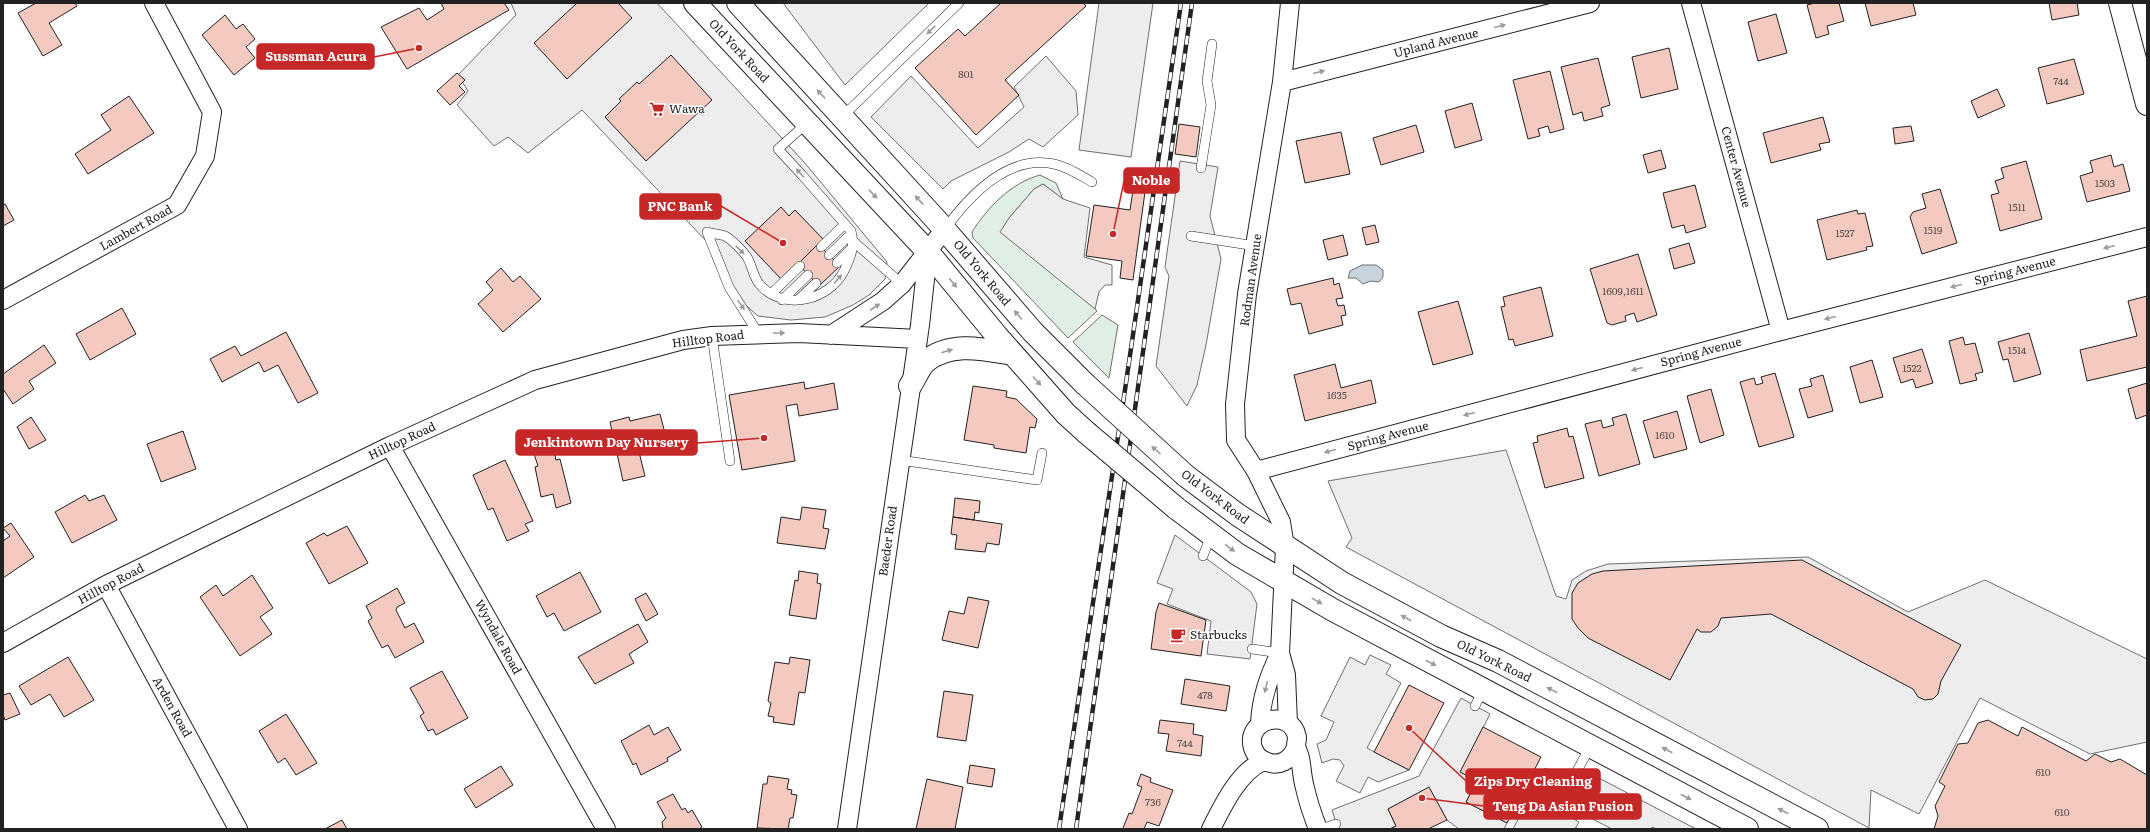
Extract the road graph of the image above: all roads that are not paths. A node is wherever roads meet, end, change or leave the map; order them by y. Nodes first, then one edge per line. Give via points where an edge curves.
1 (154, 3) edge
2 (695, 3) edge
3 (738, 3) edge
4 (959, 3) edge
5 (1290, 3) edge
6 (1590, 3) edge
7 (1691, 3) edge
8 (2120, 3) edge
9 (1212, 44) dead end
10 (1282, 82) junction
11 (2147, 104) edge
12 (842, 117) junction
13 (807, 123) junction
14 (1202, 168) dead end
15 (1092, 182) dead end
16 (845, 224) junction
17 (945, 229) junction
18 (1191, 236) dead end
19 (2147, 237) edge
20 (853, 241) junction
21 (1256, 246) junction
22 (821, 247) dead end
23 (928, 252) junction
24 (829, 255) dead end
25 (837, 263) dead end
26 (800, 266) dead end
27 (808, 275) dead end
28 (816, 283) dead end
29 (902, 284) junction
30 (771, 294) junction
31 (3, 300) edge
32 (782, 300) junction
33 (798, 300) junction
34 (1781, 331) junction
35 (758, 333) junction
36 (831, 335) junction
37 (712, 336) junction
38 (918, 339) junction
39 (1013, 354) junction
40 (910, 386) junction
41 (390, 446) junction
42 (1042, 453) dead end
43 (900, 460) junction
44 (730, 461) dead end
45 (1256, 471) junction
46 (1211, 535) junction
47 (1285, 547) junction
48 (1203, 556) dead end
49 (1283, 582) junction
50 (106, 585) junction
51 (3, 643) edge
52 (1252, 649) dead end
53 (1280, 653) junction
54 (1288, 723) junction
55 (1260, 724) junction
56 (1252, 743) junction
57 (1590, 747) junction
58 (1286, 757) junction
59 (1571, 782) dead end
60 (1230, 796) junction
61 (1336, 824) dead end
62 (238, 829) edge
63 (606, 829) edge
64 (847, 829) edge
65 (1211, 829) edge
66 (1320, 829) edge
67 (1747, 829) edge
68 (1817, 829) edge

1 - 31 street, Lambert Road via 212,112 205,156 177,205
2 - 13 main road, Old York Road
12 -> 3 main road, Old York Road
4 -> 12 lane
5 - 10 street, Rodman Avenue
10 -> 6 street, Upland Avenue
7 - 34 street, Center Avenue
8 - 11 main road
9 - 14 lane via 1207,81 1211,105
10 - 21 street, Rodman Avenue
17 -> 12 main road, Old York Road
16 -> 13 lane via 778,149
13 -> 23 main road, Old York Road
15 - 17 lane via 1071,169 1052,164 1016,167 995,177 980,190 959,210
16 - 20 lane
16 - 22 lane
17 - 23 street
47 -> 17 main road, Old York Road, bridge via 1186,476 1085,384 1033,332
18 - 21 lane
19 -> 34 street, Spring Avenue
20 - 24 lane
20 - 25 lane
20 - 29 lane
33 -> 20 lane via 821,294 841,277 852,256
21 - 45 street, Rodman Avenue via 1235,404 1236,440
23 - 29 street
23 - 38 street, Baeder Road
23 -> 39 main road, Old York Road
26 - 30 lane
27 - 32 lane
28 - 33 lane
36 -> 29 street via 883,301
30 - 32 lane
30 - 35 lane via 758,282 747,257 726,236 707,232 729,287
32 - 33 lane
34 -> 45 street, Spring Avenue
35 -> 36 street, Hilltop Road
35 - 37 street, Hilltop Road
36 - 38 street, Hilltop Road
37 - 41 street, Hilltop Road via 683,340 535,380
37 - 44 lane
38 - 40 street, Baeder Road
40 -> 39 main road via 924,363 944,350 975,348
39 -> 46 main road, Old York Road, bridge via 1066,414 1106,451
40 - 43 street, Baeder Road
41 - 50 street, Hilltop Road
41 - 63 street, Wyndale Road
42 - 43 lane via 1037,480
43 - 64 street, Baeder Road
45 - 47 street, Rodman Avenue via 1280,522
46 - 48 lane
46 -> 49 main road, Old York Road
47 - 49 street, Rodman Avenue
68 -> 47 main road, Old York Road via 1498,661 1441,636 1342,583
49 - 53 street, Rodman Avenue
49 -> 57 main road, Old York Road via 1390,642 1479,698
50 - 51 street, Hilltop Road
50 - 62 street, Arden Road
52 - 53 lane
53 - 54 street via 1286,675
53 -> 55 street via 1268,678
54 - 55 street via 1274,719
54 - 58 street via 1296,734
55 - 56 street via 1253,734
56 - 58 street via 1256,753
56 - 60 street
57 - 59 lane
57 -> 67 main road, Old York Road
58 - 60 street via 1254,765
58 - 66 street via 1305,790
60 - 65 street
61 - 66 lane

